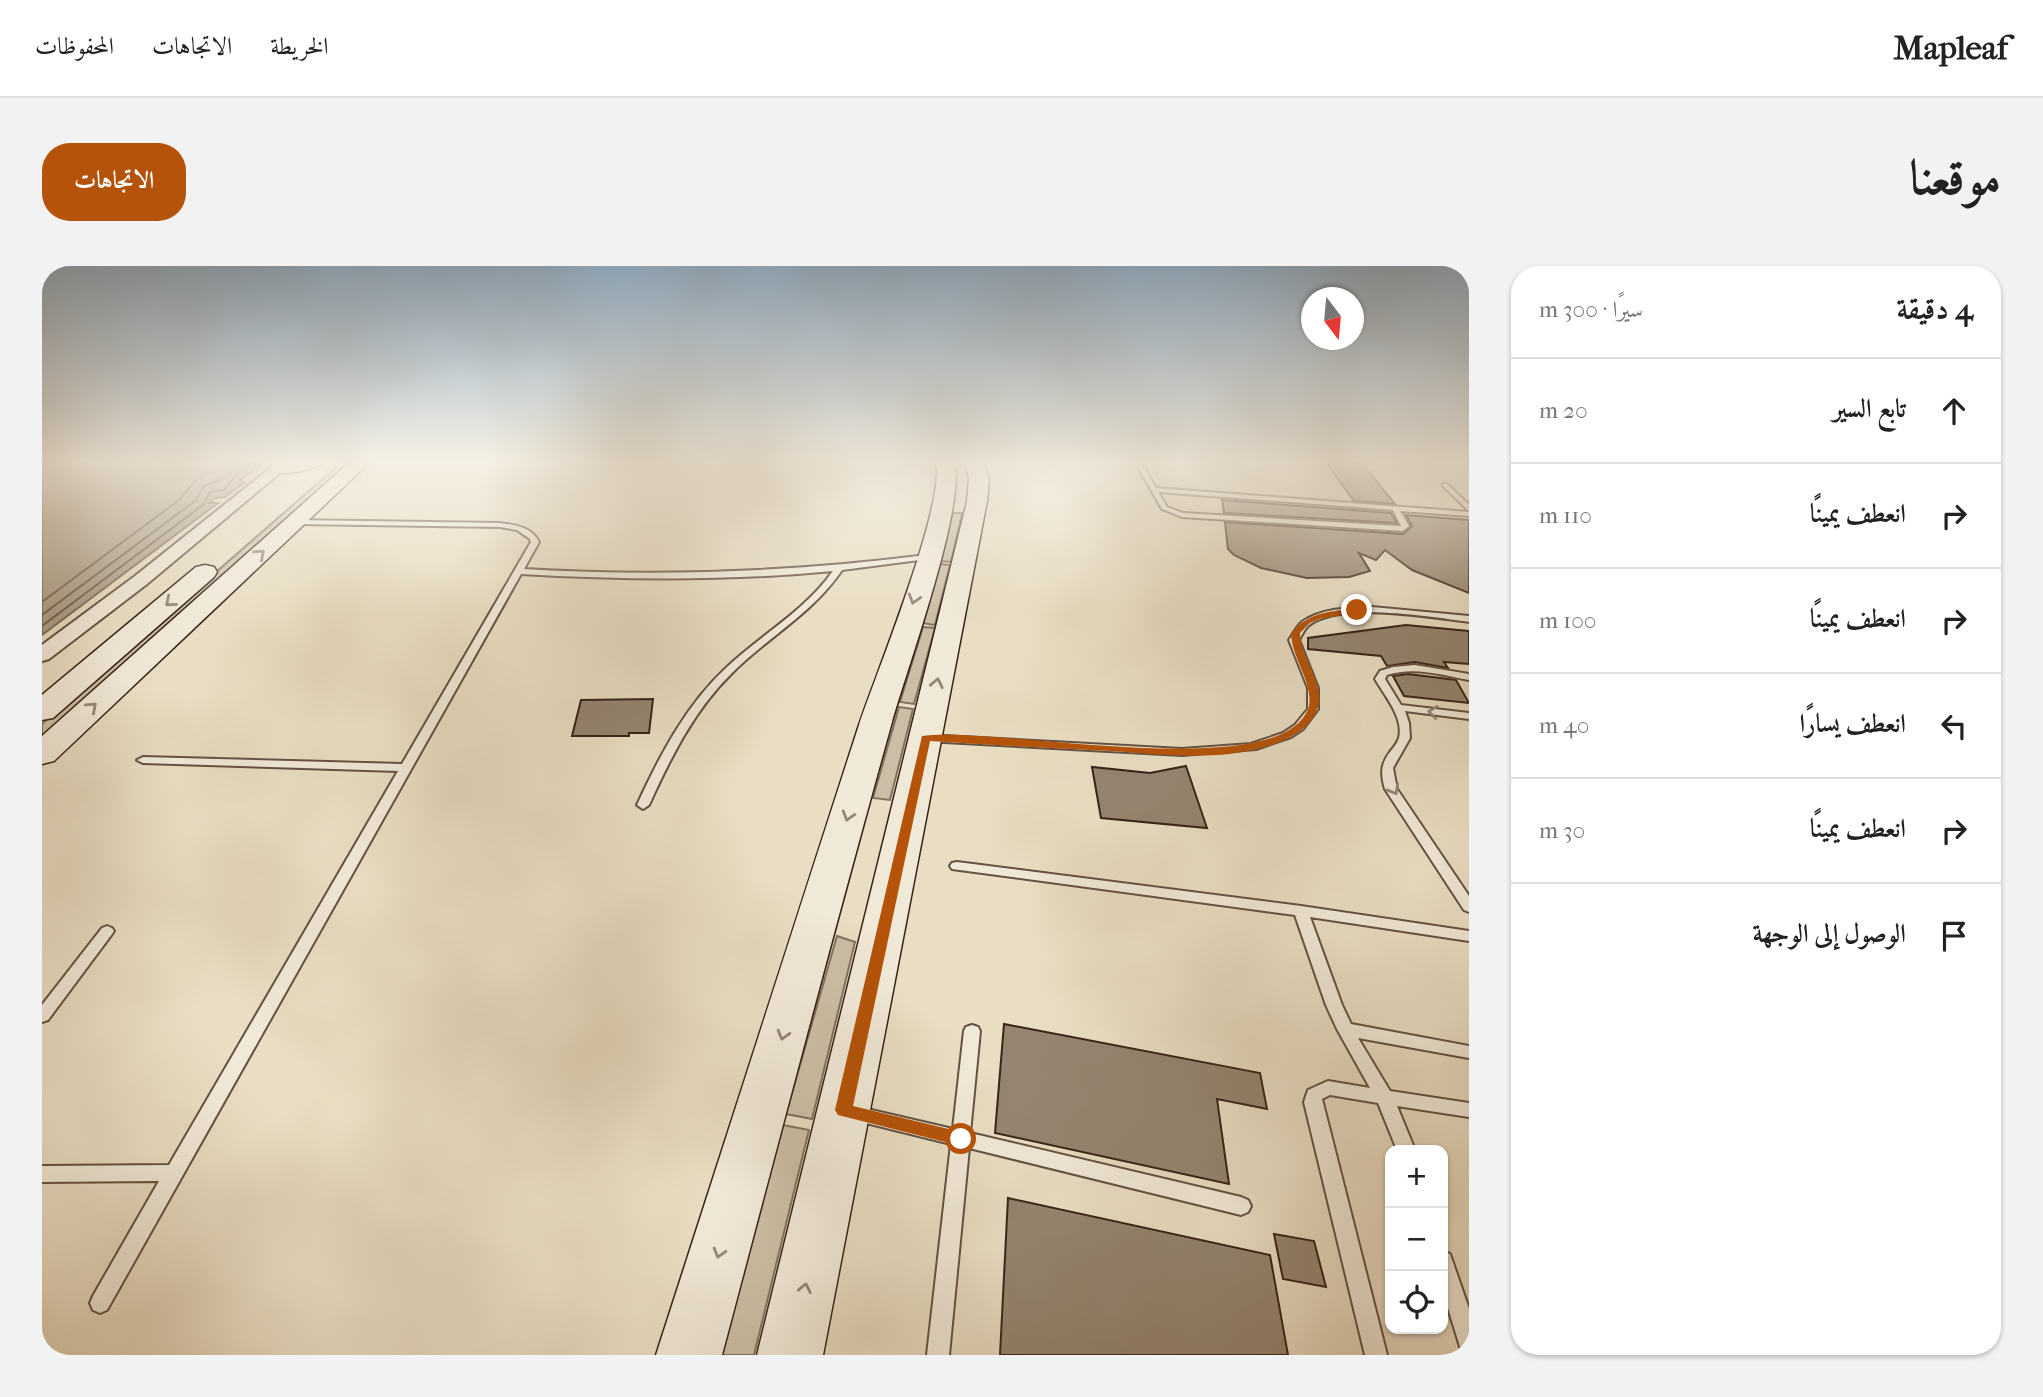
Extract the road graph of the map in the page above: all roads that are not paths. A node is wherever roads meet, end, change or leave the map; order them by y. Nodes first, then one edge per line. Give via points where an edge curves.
1 (223, 513) edge
2 (274, 513) edge
3 (306, 513) edge
4 (940, 513) edge
5 (974, 513) edge
6 (1186, 513) edge
7 (1398, 513) edge
8 (296, 522) junction
9 (927, 557) junction
10 (839, 568) junction
11 (519, 571) junction
12 (1469, 619) edge
13 (42, 655) edge
14 (1469, 677) edge
15 (1396, 707) junction
16 (42, 711) edge
17 (1469, 716) edge
18 (925, 738) junction
19 (42, 754) edge
20 (143, 760) dead end
21 (406, 768) junction
22 (643, 805) dead end
23 (957, 866) dead end
24 (1469, 907) edge
25 (1301, 911) junction
26 (107, 931) dead end
27 (1469, 936) edge
28 (42, 1016) edge
29 (1345, 1029) junction
30 (972, 1031) dead end
31 (1469, 1052) edge
32 (1384, 1096) junction
33 (844, 1110) junction
34 (1469, 1110) edge
35 (961, 1139) junction
36 (1404, 1145) edge
37 (175, 1173) junction
38 (42, 1174) edge
39 (1241, 1206) dead end
40 (1446, 1271) edge
41 (100, 1303) dead end
42 (1469, 1342) edge
43 (689, 1355) edge
44 (790, 1355) edge
45 (938, 1355) edge
46 (1377, 1355) edge

1 - 13 street
2 -> 16 main road
3 - 8 main road
4 - 9 main road
18 -> 5 main road
6 - 7 lane via 1403,529
8 - 11 lane via 519,528 535,542
19 -> 8 main road
9 - 10 lane
9 -> 43 main road
10 - 11 lane via 692,577
10 - 22 lane via 806,609 719,681 669,752
11 - 21 lane
12 - 18 lane via 1357,610 1307,621 1294,639 1313,688 1313,709 1293,731 1252,747 1182,752
14 - 15 lane via 1392,668 1380,679
17 -> 15 lane
15 -> 24 lane via 1405,730 1403,741 1387,761 1385,774
18 - 33 main road
20 - 21 lane
21 - 37 lane
23 - 25 lane
25 - 27 lane
25 - 29 lane
26 - 28 lane
29 - 31 lane
29 - 32 lane
30 - 35 lane
32 - 34 lane
32 - 36 lane
32 - 46 lane via 1328,1088 1319,1090 1313,1102
33 - 35 lane
44 -> 33 main road
35 - 39 lane
35 - 45 lane
37 - 38 lane
37 - 41 lane
40 - 42 lane

